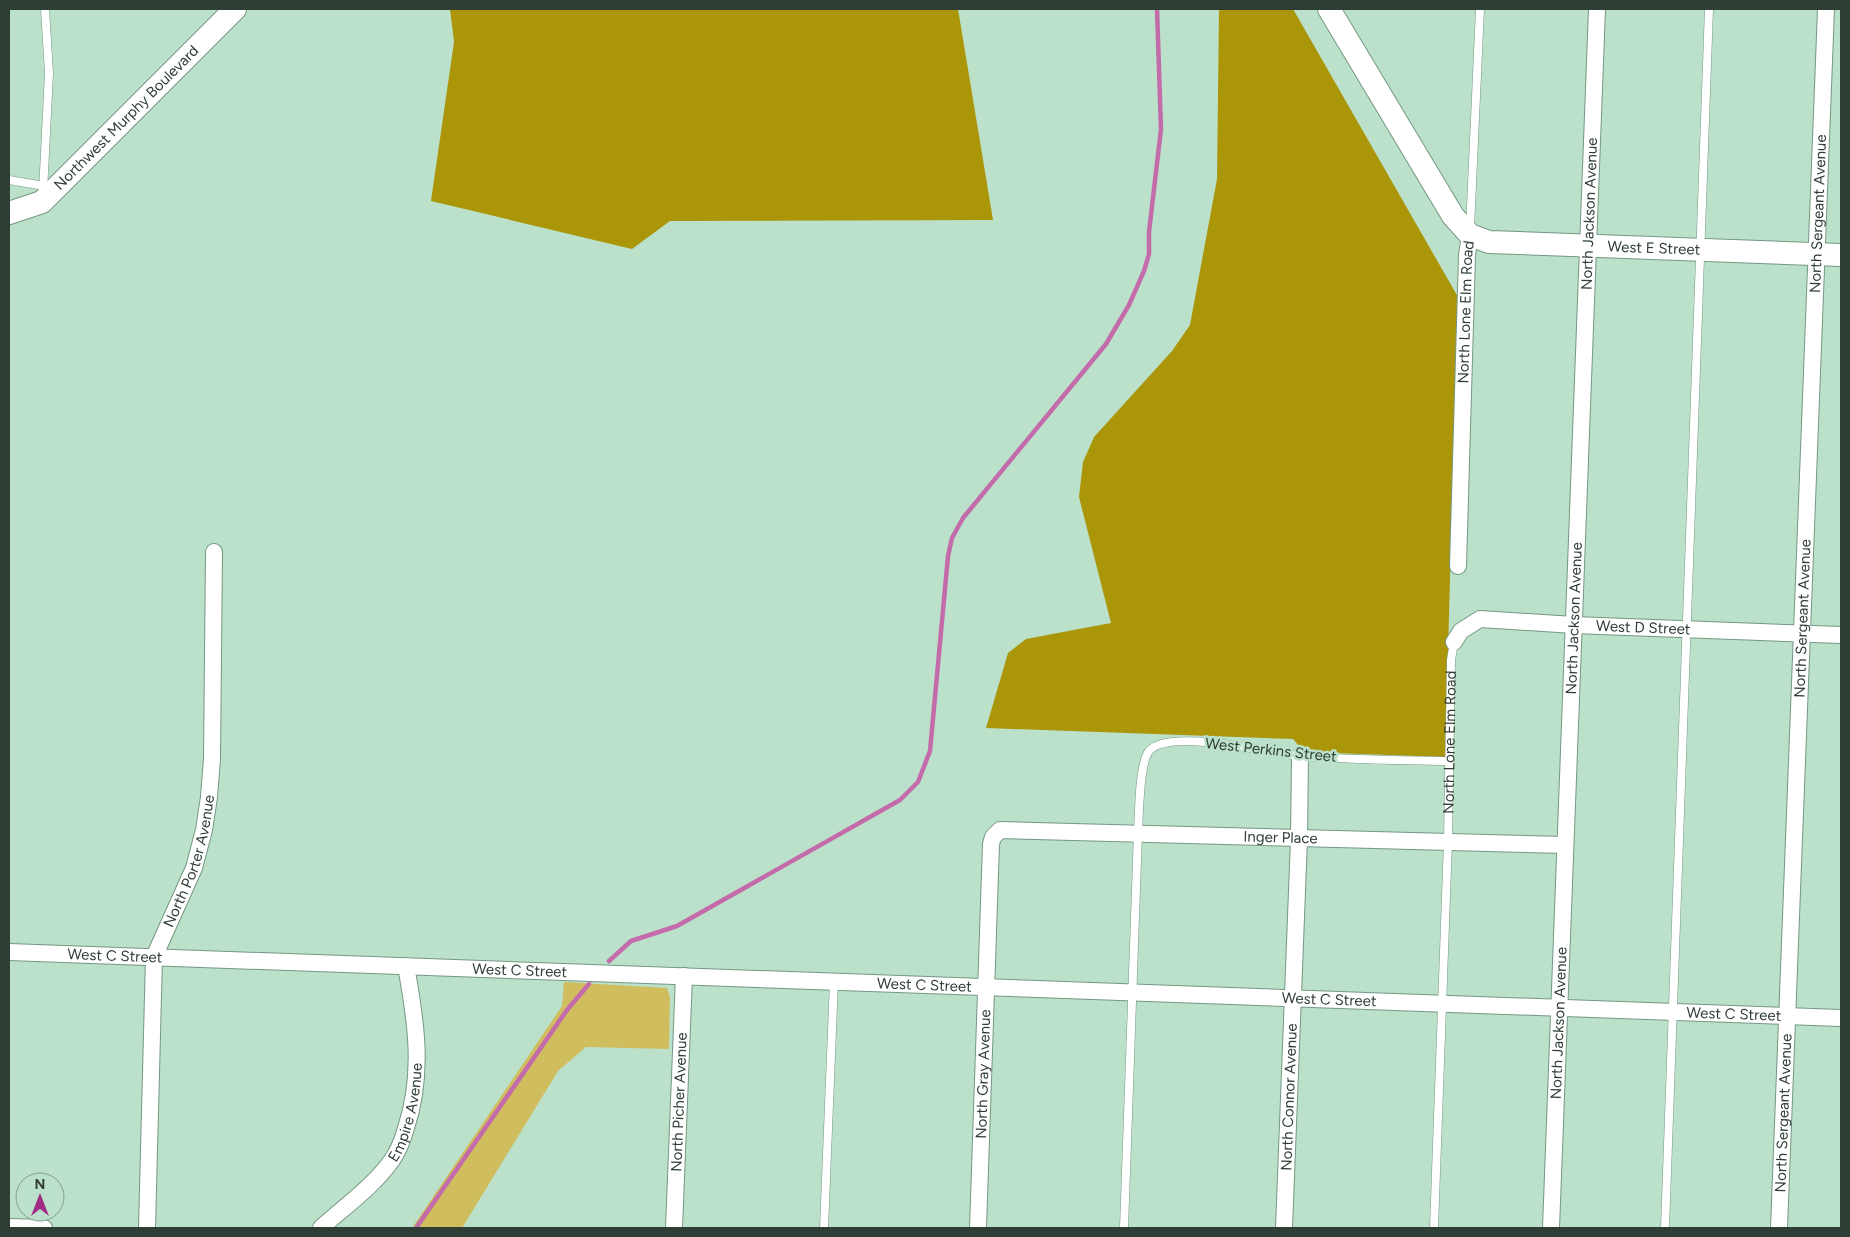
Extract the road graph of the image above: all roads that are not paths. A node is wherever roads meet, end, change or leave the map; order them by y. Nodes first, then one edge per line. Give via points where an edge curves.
1 (45, 9) edge
2 (235, 9) edge
3 (1330, 9) edge
4 (1480, 9) edge
5 (1598, 9) edge
6 (1708, 9) edge
7 (1826, 9) edge
8 (9, 180) edge
9 (43, 194) junction
10 (9, 213) edge
11 (1470, 235) junction
12 (1590, 246) junction
13 (1698, 250) junction
14 (1815, 254) junction
15 (1841, 255) edge
16 (214, 552) dead end
17 (1458, 566) dead end
18 (1574, 625) junction
19 (1687, 629) junction
20 (1801, 634) junction
21 (1841, 635) edge
22 (1454, 642) joint
23 (1300, 756) junction
24 (1450, 761) junction
25 (997, 832) joint
26 (1138, 833) junction
27 (1299, 838) junction
28 (1448, 841) junction
29 (1565, 844) junction
30 (9, 952) edge
31 (154, 957) junction
32 (406, 966) junction
33 (684, 976) junction
34 (834, 981) junction
35 (986, 987) junction
36 (1132, 992) junction
37 (1293, 998) junction
38 (1442, 1003) junction
39 (1559, 1007) junction
40 (1673, 1011) junction
41 (1785, 1016) junction
42 (1841, 1018) edge
43 (9, 1227) edge
44 (44, 1228) edge
45 (147, 1228) edge
46 (320, 1228) edge
47 (674, 1228) edge
48 (824, 1228) edge
49 (978, 1228) edge
50 (1124, 1228) edge
51 (1284, 1228) edge
52 (1434, 1228) edge
53 (1551, 1228) edge
54 (1665, 1228) edge
55 (1778, 1228) edge

1 - 9 lane via 49,73
2 - 9 street, Northwest Murphy Boulevard
3 - 11 street, North Lone Elm Road via 1453,216
4 - 11 lane
5 - 12 street, North Jackson Avenue
6 - 13 lane
7 - 14 street, North Sergeant Avenue
8 - 9 lane
9 - 10 street, Northwest Murphy Boulevard
11 - 12 street, West E Street via 1489,242
11 - 17 street, North Lone Elm Road
12 - 13 street, West E Street
12 - 18 street, North Jackson Avenue
13 - 14 street, West E Street
13 - 19 lane
14 - 15 street, West E Street
14 - 20 street, North Sergeant Avenue
16 - 31 street, North Porter Avenue via 209,797 194,868
18 - 19 street, West D Street
18 - 22 street, West D Street via 1480,619 1461,631
18 - 29 street, North Jackson Avenue
19 - 20 street, West D Street
19 - 40 lane
20 - 21 street, West D Street
20 - 41 street, North Sergeant Avenue
22 - 24 lane, North Lone Elm Road
23 - 24 lane, West Perkins Street
23 - 26 lane, West Perkins Street via 1234,744 1192,742 1155,746 1145,759
23 - 27 street, North Connor Avenue
24 - 28 lane, North Lone Elm Road
25 - 26 street, Inger Place via 1008,828
25 - 35 street, North Gray Avenue via 991,844
26 - 27 street, Inger Place
26 - 36 lane
27 - 28 street, Inger Place
27 - 37 street, North Connor Avenue
28 - 29 street, Inger Place
28 - 38 lane, North Lone Elm Road
29 - 39 street, North Jackson Avenue
30 - 31 street, West C Street
31 - 32 street, West C Street
31 - 45 street, North Porter Avenue
32 - 33 street, West C Street
32 - 46 street, Empire Avenue via 417,1030 417,1072 402,1142 384,1170
33 - 34 street, West C Street
33 - 47 street, North Picher Avenue
34 - 35 street, West C Street
34 - 48 lane
35 - 36 street, West C Street
35 - 49 street, North Gray Avenue
36 - 37 street, West C Street
36 - 50 lane
37 - 38 street, West C Street
37 - 51 street, North Connor Avenue
38 - 39 street, West C Street
38 - 52 lane, North Lone Elm Road
39 - 40 street, West C Street
39 - 53 street, North Jackson Avenue
40 - 41 street, West C Street
40 - 54 lane
41 - 42 street, West C Street
41 - 55 street, North Sergeant Avenue
43 - 44 street

